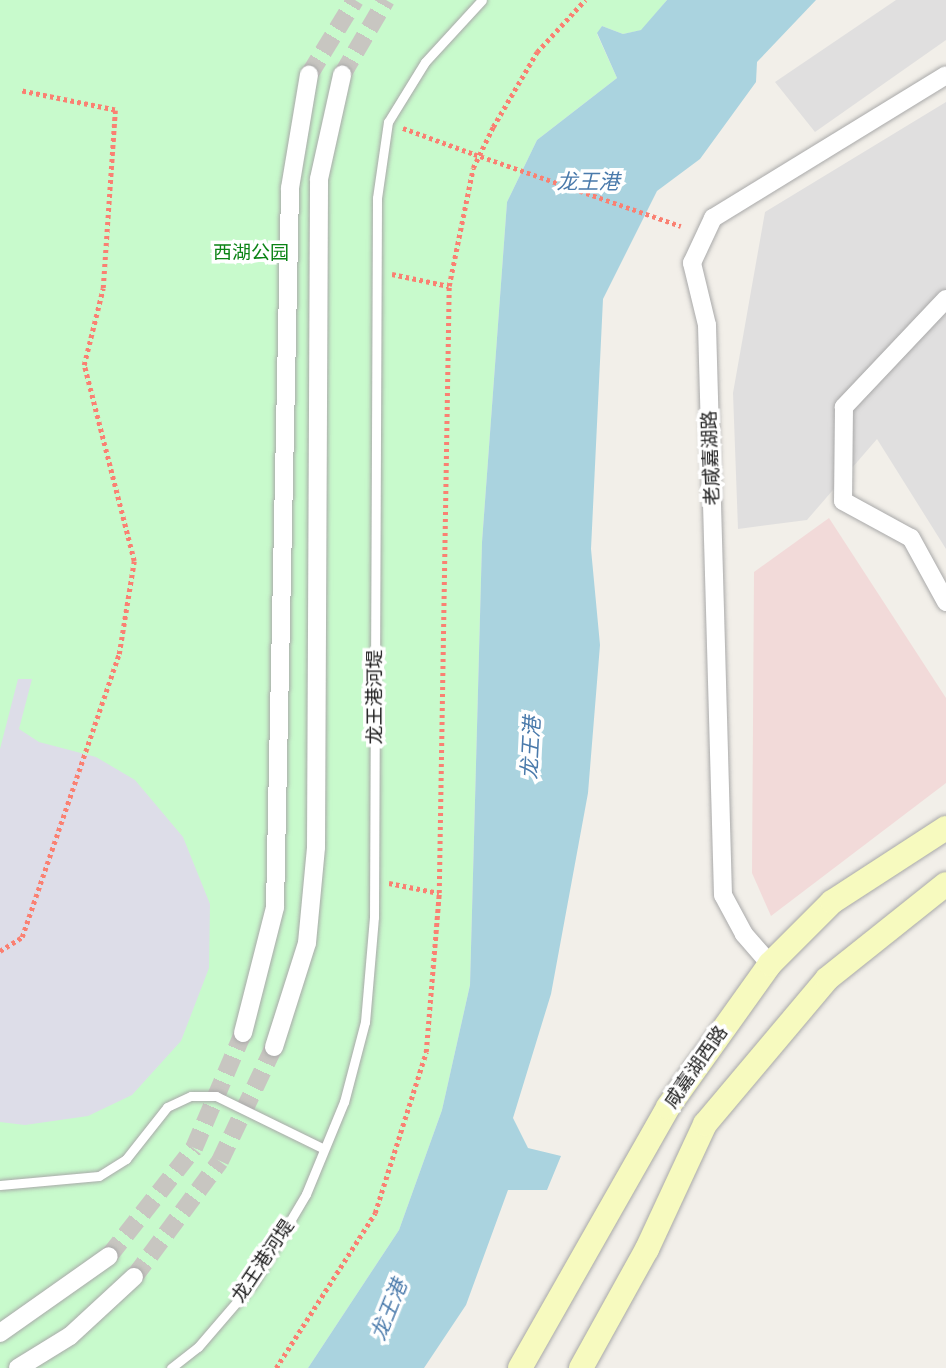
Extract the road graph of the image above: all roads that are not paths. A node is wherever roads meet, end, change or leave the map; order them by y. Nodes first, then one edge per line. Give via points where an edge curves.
1 (482, 0) edge
2 (309, 75) tunnel mouth
3 (342, 75) tunnel mouth
4 (946, 75) edge
5 (946, 299) edge
6 (946, 601) edge
7 (946, 828) edge
8 (946, 884) edge
9 (769, 964) junction
10 (243, 1033) tunnel mouth
11 (274, 1047) tunnel mouth
12 (324, 1149) junction
13 (0, 1185) edge
14 (108, 1256) tunnel mouth
15 (134, 1277) tunnel mouth
16 (0, 1333) edge
17 (18, 1368) edge
18 (171, 1368) edge
19 (520, 1368) edge
20 (581, 1368) edge

1 - 12 lane, 龙王港河堤 via 425,62 388,122 377,198 375,880 365,1022 344,1102
2 - 10 street via 290,188 275,907
3 - 11 street via 319,179 316,847 307,943
4 - 9 street, 老咸嘉湖路 via 713,218 692,263 707,325 723,895 744,934
5 - 6 street via 844,407 843,501 911,538
7 - 9 main road, 咸嘉湖西路 via 832,902
8 - 20 main road, 咸嘉湖西路 via 827,979 705,1124 647,1249
9 - 19 main road, 咸嘉湖西路 via 668,1107
12 - 13 lane via 216,1096 191,1096 167,1107 126,1158 99,1176
12 - 18 lane, 龙王港河堤 via 306,1194 254,1282 198,1347
14 - 16 street
15 - 17 street via 70,1336

